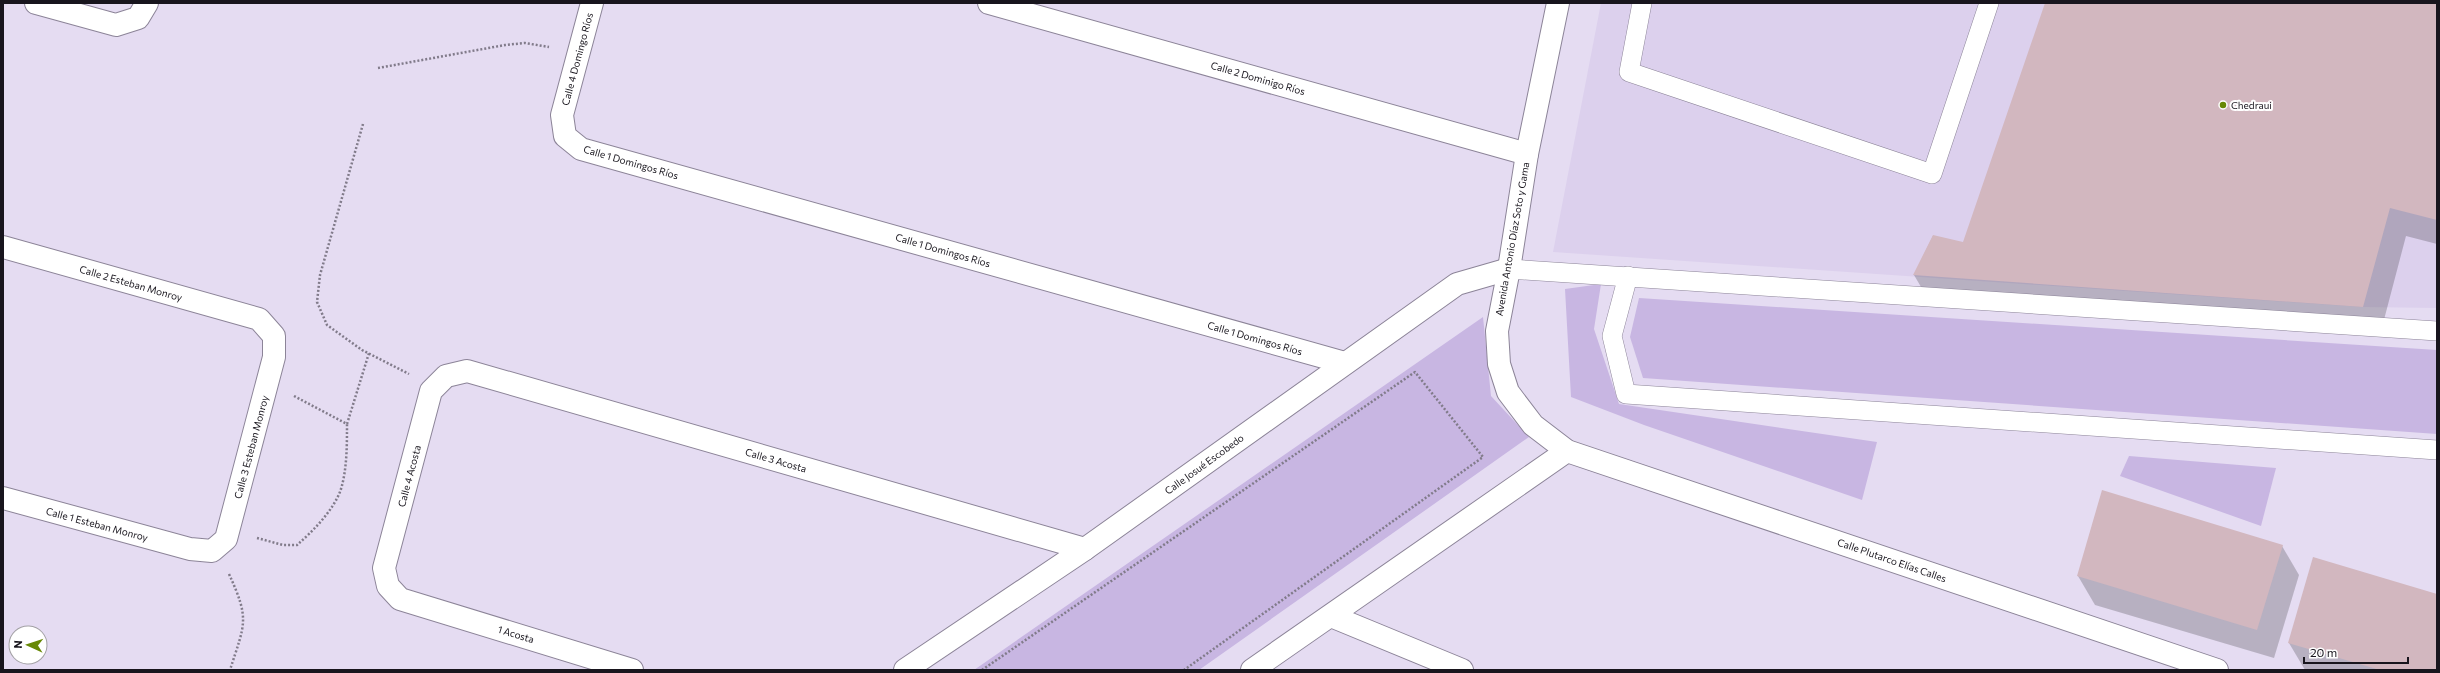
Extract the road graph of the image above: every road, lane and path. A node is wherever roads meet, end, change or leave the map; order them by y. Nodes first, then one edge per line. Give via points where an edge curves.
1 (36, 3) edge
2 (147, 3) edge
3 (592, 3) edge
4 (988, 3) edge
5 (1558, 3) edge
6 (1642, 3) edge
7 (1989, 3) edge
8 (579, 52) junction
9 (378, 68) dead end
10 (562, 115) joint
11 (363, 124) dead end
12 (1527, 154) junction
13 (3, 248) edge
14 (1509, 270) junction
15 (1628, 276) junction
16 (259, 319) joint
17 (2437, 331) edge
18 (368, 353) junction
19 (1345, 363) junction
20 (467, 371) joint
21 (268, 382) junction
22 (437, 386) junction
23 (347, 424) junction
24 (2437, 450) edge
25 (1566, 451) junction
26 (3, 498) edge
27 (223, 539) junction
28 (1085, 550) junction
29 (400, 599) joint
30 (1331, 616) junction
31 (230, 670) edge
32 (632, 670) edge
33 (905, 670) edge
34 (982, 670) edge
35 (1184, 670) edge
36 (1252, 670) edge
37 (1462, 670) edge
38 (2217, 670) edge

1 - 2 street via 116,25 138,18
3 - 8 street, Calle 4 Domingo Ríos
4 - 12 street, Calle 2 Dominigo Ríos
5 - 12 street, Avenida Antonio Díaz Soto y Gama
6 - 7 lane via 1629,72 1932,174
8 - 9 path via 525,44
8 - 10 street, Calle 4 Domingo Ríos
10 - 19 street, Calle 1 Domingos Ríos via 565,136 582,149
11 - 18 path via 320,275 317,302 327,325
12 - 14 street, Avenida Antonio Díaz Soto y Gama
13 - 16 street, Calle 2 Esteban Monroy
14 - 15 lane
14 - 19 street, Calle Josué Escobedo via 1457,284
14 - 25 street, Avenida Antonio Díaz Soto y Gama via 1496,331 1499,364 1508,392 1533,425
15 - 17 lane
15 - 24 lane via 1612,336 1626,394
16 - 21 street, Calle 3 Esteban Monroy via 274,336 274,357
18 - 22 path via 390,366
18 - 23 path
19 - 28 street, Calle Josué Escobedo
20 - 22 street, Calle 4 Acosta via 446,376
20 - 28 street, Calle 3 Acosta
21 - 23 path
21 - 27 street, Calle 3 Esteban Monroy
22 - 29 street, Calle 4 Acosta via 431,391 384,568 388,586
23 - 27 path via 341,490 312,532 297,545
25 - 30 street
25 - 38 street, Calle Plutarco Elías Calles
26 - 27 street, Calle 1 Esteban Monroy via 190,549 212,551
27 - 31 path via 244,608 244,624
28 - 33 street, Calle Josué Escobedo
29 - 32 street, 1 Acosta
30 - 36 street
30 - 37 street
34 - 35 path via 1415,372 1483,457

